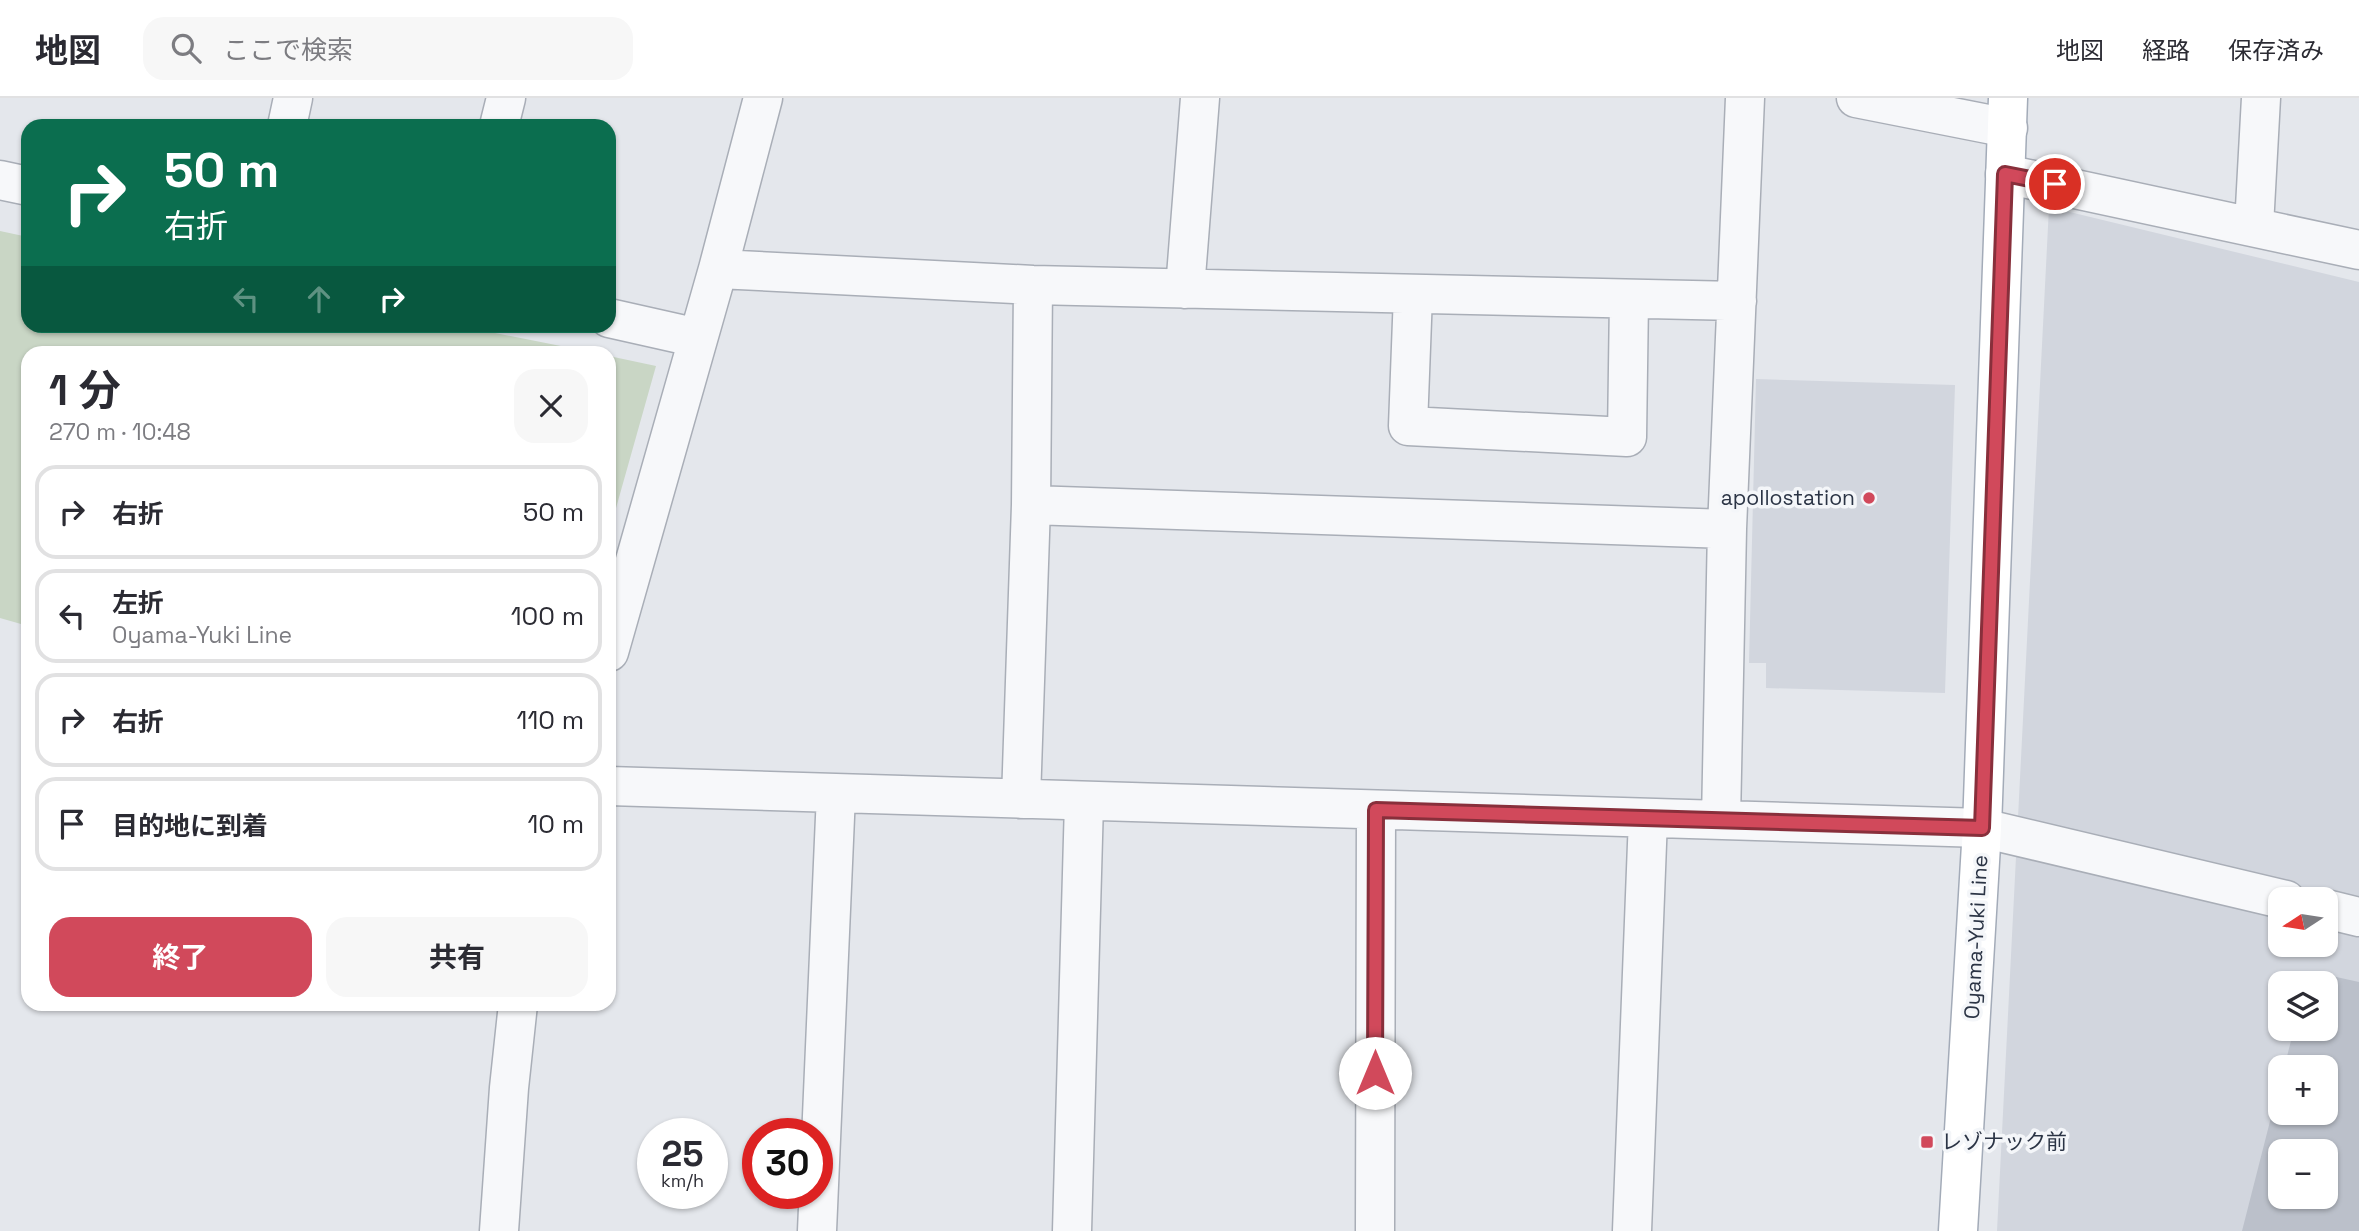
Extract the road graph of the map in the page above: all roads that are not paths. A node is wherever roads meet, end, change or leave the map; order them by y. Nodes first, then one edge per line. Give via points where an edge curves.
1 (293, 98) edge
2 (506, 98) edge
3 (763, 98) edge
4 (1200, 98) edge
5 (1745, 98) edge
6 (1856, 98) edge
7 (2261, 98) edge
8 (2008, 113) edge
9 (288, 119) edge
10 (501, 119) edge
11 (2005, 174) junction
12 (0, 180) edge
13 (21, 184) edge
14 (2254, 226) junction
15 (2359, 250) edge
16 (718, 269) junction
17 (1033, 285) junction
18 (1185, 289) junction
19 (1413, 294) junction
20 (1629, 299) junction
21 (1737, 301) junction
22 (616, 320) edge
23 (698, 338) junction
24 (1031, 505) junction
25 (1727, 529) junction
26 (616, 627) edge
27 (616, 786) edge
28 (836, 794) junction
29 (1021, 799) junction
30 (1084, 802) junction
31 (1376, 810) junction
32 (1648, 818) junction
33 (1721, 820) junction
34 (1982, 828) junction
35 (2268, 896) edge
36 (2338, 912) edge
37 (2359, 917) edge
38 (517, 1011) edge
39 (499, 1231) edge
40 (817, 1231) edge
41 (1072, 1231) edge
42 (1375, 1231) edge
43 (1632, 1231) edge
44 (1958, 1231) edge

1 - 9 street
2 - 10 street
3 - 16 street
4 - 18 street
5 - 21 street
6 - 8 street
7 - 14 street
8 - 11 main road, Oyama-Yuki Line
11 - 14 street
11 - 34 main road, Oyama-Yuki Line
12 - 13 street
14 - 15 street
16 - 17 street
16 - 23 street
17 - 18 street
17 - 24 street
18 - 19 street
19 - 20 street
19 - 20 street via 1408,426 1627,437
20 - 21 street
21 - 25 street
22 - 23 street
23 - 26 street
24 - 25 street
24 - 29 street
25 - 33 street
27 - 28 street
28 - 29 street
28 - 40 street
29 - 30 street
30 - 31 street
30 - 41 street
31 - 32 street
31 - 42 street
32 - 33 street
32 - 43 street
33 - 34 street
34 - 35 street
34 - 44 main road, Oyama-Yuki Line
36 - 37 street
38 - 39 street

